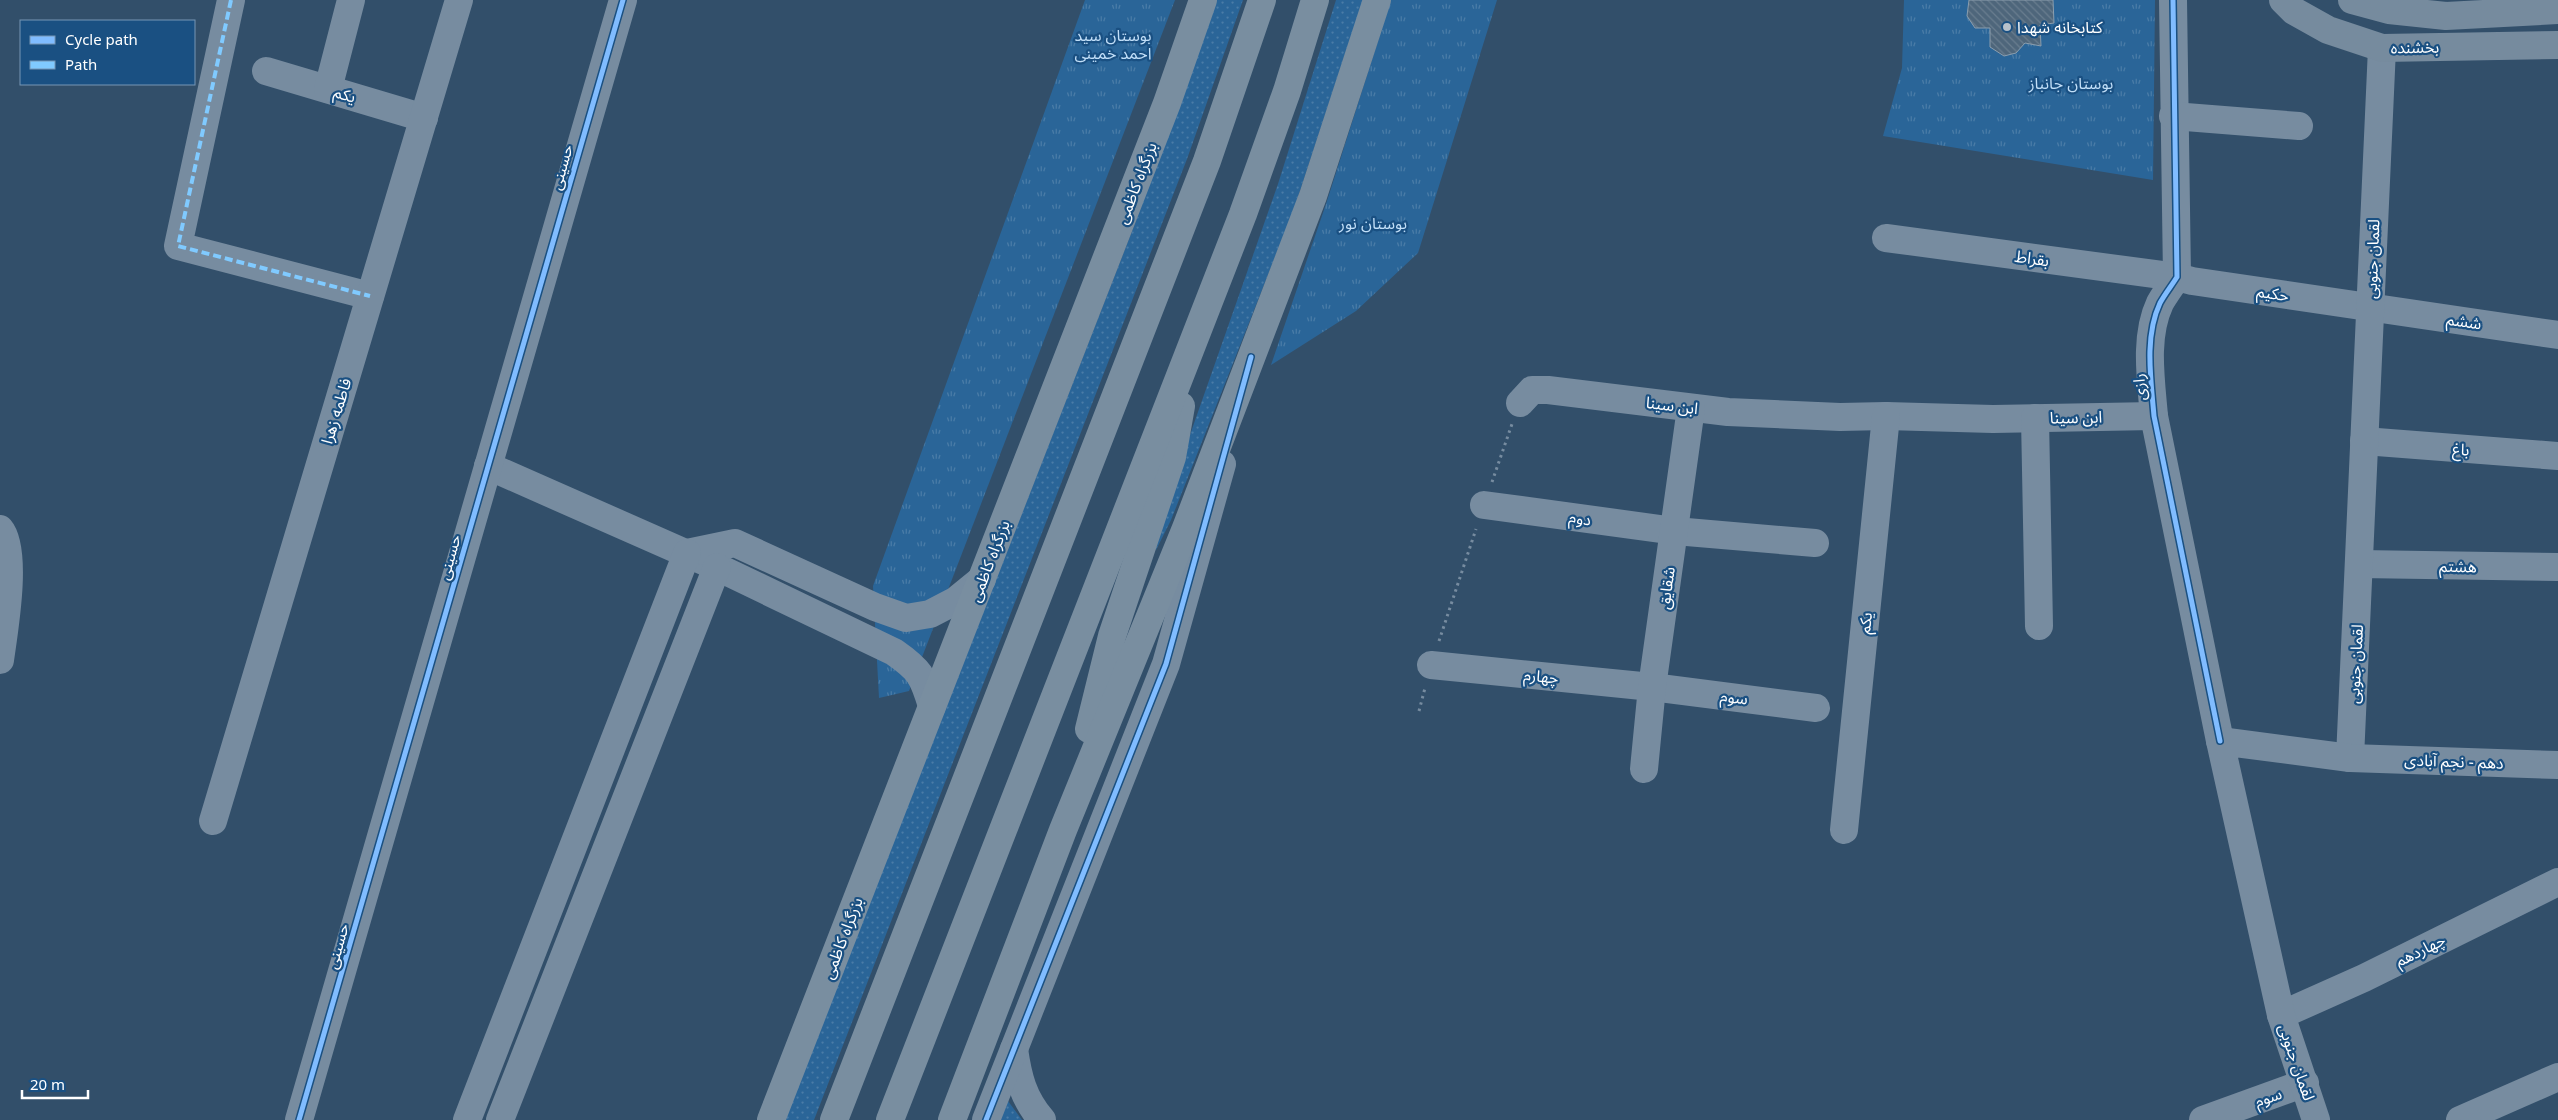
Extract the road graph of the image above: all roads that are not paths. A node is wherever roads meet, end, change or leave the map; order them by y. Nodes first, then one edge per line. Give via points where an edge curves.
1 (231, 0) edge
2 (351, 0) edge
3 (459, 0) edge
4 (623, 0) edge
5 (1203, 0) edge
6 (1262, 0) edge
7 (1315, 0) edge
8 (1377, 0) edge
9 (2174, 0) edge
10 (2283, 0) edge
11 (2352, 0) edge
12 (2388, 5) edge
13 (2558, 10) edge
14 (2558, 46) edge
15 (2382, 48) junction
16 (266, 71) dead end
17 (328, 89) junction
18 (2173, 116) junction
19 (424, 118) junction
20 (2299, 126) dead end
21 (1886, 238) dead end
22 (2177, 277) junction
23 (370, 296) junction
24 (2370, 308) junction
25 (2558, 335) edge
26 (1192, 342) junction
27 (1251, 357) junction
28 (1520, 403) road end
29 (1691, 408) junction
30 (1886, 416) junction
31 (2154, 416) junction
32 (2035, 418) junction
33 (2364, 441) junction
34 (2558, 456) edge
35 (488, 466) junction
36 (1484, 504) road end
37 (0, 529) edge
38 (1675, 531) junction
39 (1815, 543) dead end
40 (687, 554) junction
41 (2359, 564) junction
42 (717, 567) junction
43 (2558, 567) edge
44 (982, 579) junction
45 (2039, 626) dead end
46 (0, 660) edge
47 (1431, 665) road end
48 (1652, 687) junction
49 (932, 706) junction
50 (1816, 708) dead end
51 (2220, 741) junction
52 (2350, 758) junction
53 (2558, 765) edge
54 (1644, 769) dead end
55 (213, 822) dead end
56 (1063, 830) junction
57 (1844, 830) dead end
58 (2558, 882) edge
59 (2281, 1015) junction
60 (1014, 1049) junction
61 (2558, 1077) edge
62 (2304, 1084) junction
63 (299, 1120) edge
64 (467, 1120) edge
65 (500, 1120) edge
66 (771, 1120) edge
67 (834, 1120) edge
68 (890, 1120) edge
69 (952, 1120) edge
70 (986, 1120) edge
71 (1042, 1120) edge
72 (2203, 1120) edge
73 (2316, 1120) edge
74 (2460, 1120) edge

1 - 23 street via 178,246
2 - 17 street
3 - 19 street, فاطمه زهرا
4 - 35 street, حسینی
5 - 44 highway, بزرگراه کاظمی via 1167,103
6 - 67 highway via 1204,170
7 - 26 highway via 1243,214
8 - 27 highway via 1314,196
9 - 18 street
10 - 15 main road, بخشنده via 2294,11 2328,30
11 - 12 main road, بخشنده
12 - 13 main road, بخشنده via 2446,16
14 - 15 main road, بخشنده
15 - 24 street, لقمان جنوبی
16 - 17 street, یکم
17 - 19 street, یکم
18 - 20 street
18 - 22 street
19 - 23 street, فاطمه زهرا
21 - 22 street, بقراط
22 - 24 street, حکیم
22 - 31 street, رازی via 2160,304 2152,334 2150,372
23 - 55 street, فاطمه زهرا
24 - 25 street, ششم
24 - 33 street, لقمان جنوبی
26 - 56 highway via 1172,457 1112,636
26 - 68 highway
27 - 56 highway via 1186,528
27 - 60 street via 1166,664
28 - 29 street, ابن سینا via 1532,390 1548,390
29 - 30 street, ابن سینا via 1840,417
29 - 38 street, شقایق
30 - 32 street, ابن سینا
30 - 57 street, یکم
31 - 32 street, ابن سینا
31 - 51 street, رازی
32 - 45 street
33 - 34 street, باغ
33 - 41 street, لقمان جنوبی
35 - 40 street
35 - 63 street, حسینی
36 - 38 street, دوم
37 - 46 street via 9,547
38 - 39 street
38 - 48 street, شقایق
40 - 42 street
40 - 44 street via 735,543 906,618 930,614
40 - 64 street
41 - 43 street, هشتم
41 - 52 street, لقمان جنوبی
42 - 49 street via 894,652 914,665 924,680
42 - 65 street
44 - 49 highway, بزرگراه کاظمی
47 - 48 street, چهارم
48 - 50 street, سوم
48 - 54 street, شقایق
49 - 66 highway, بزرگراه کاظمی
51 - 52 street
51 - 59 street, لقمان جنوبی
52 - 53 street, دهم - نجم آبادی
56 - 69 highway
58 - 59 street, چهاردهم via 2364,978
59 - 62 street, لقمان جنوبی
60 - 70 street
60 - 71 street via 1019,1083 1029,1106
61 - 74 street
62 - 72 street, سوم
62 - 73 street, لقمان جنوبی

